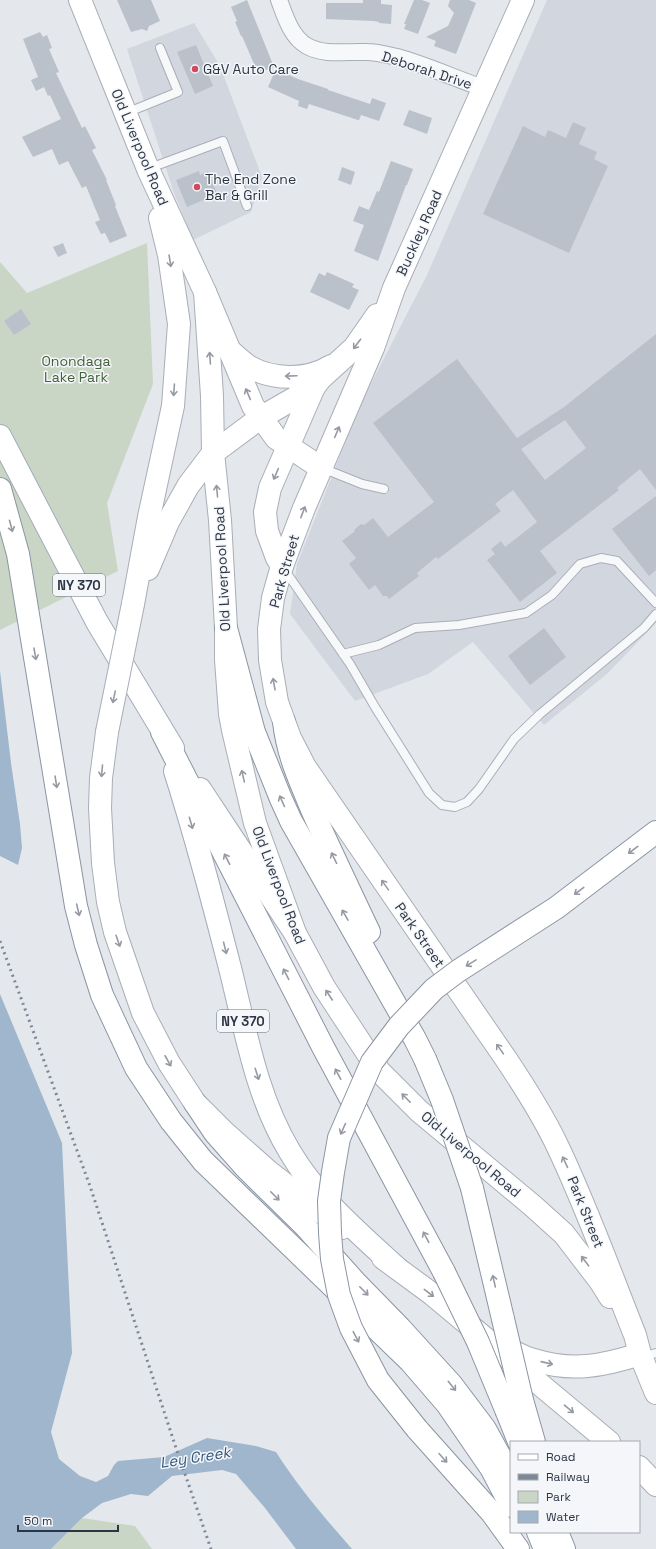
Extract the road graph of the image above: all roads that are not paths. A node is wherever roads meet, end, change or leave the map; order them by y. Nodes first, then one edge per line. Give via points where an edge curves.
1 (80, 0) edge
2 (279, 0) edge
3 (523, 0) edge
4 (160, 48) dead end
5 (483, 88) junction
6 (125, 113) junction
7 (148, 169) junction
8 (247, 206) dead end
9 (394, 288) junction
10 (205, 292) junction
11 (228, 348) junction
12 (340, 361) junction
13 (314, 387) junction
14 (260, 418) junction
15 (0, 436) edge
16 (288, 446) junction
17 (213, 453) junction
18 (321, 468) junction
19 (0, 489) edge
20 (384, 489) dead end
21 (159, 520) junction
22 (282, 566) junction
23 (656, 603) edge
24 (656, 614) edge
25 (226, 628) junction
26 (343, 654) junction
27 (284, 722) junction
28 (162, 732) junction
29 (656, 832) edge
30 (295, 933) junction
31 (425, 1059) junction
32 (195, 1103) junction
33 (398, 1269) junction
34 (485, 1339) junction
35 (646, 1355) edge
36 (656, 1393) edge
37 (514, 1406) junction
38 (519, 1441) edge
39 (533, 1441) edge
40 (608, 1441) edge
41 (640, 1469) edge
42 (510, 1474) edge
43 (656, 1485) edge
44 (510, 1504) edge
45 (522, 1533) edge
46 (540, 1533) edge
47 (557, 1541) edge
48 (518, 1549) edge
49 (529, 1549) edge

1 - 6 main road, Old Liverpool Road
2 - 5 street, Deborah Drive via 296,37 306,46 327,52 368,52 397,57
3 - 5 main road, Buckley Road
4 - 6 lane via 178,92
5 - 9 main road, Buckley Road
6 - 7 main road, Old Liverpool Road
7 - 8 lane via 223,141
7 - 10 main road, Old Liverpool Road
7 -> 21 main road via 169,255 179,324 173,406
9 -> 12 main road via 354,348
18 -> 9 main road, Buckley Road via 373,348
10 - 11 main road, Old Liverpool Road
17 -> 10 main road, Old Liverpool Road
12 -> 11 main road via 314,374 290,377 269,375 249,366
14 -> 11 main road, Old Liverpool Road
12 - 13 main road
13 - 14 main road
13 - 16 main road
14 - 16 main road, Old Liverpool Road via 276,438
14 - 17 main road
15 - 28 main road, NY 370 via 97,622
16 - 18 main road, Old Liverpool Road
16 -> 22 main road via 270,488 265,512 267,531
17 - 21 main road
25 -> 17 main road, Old Liverpool Road via 220,520
18 - 20 lane via 362,484
22 -> 18 main road, Park Street
19 -> 44 main road via 18,554 76,906 102,995 125,1047 171,1121 203,1161 410,1361 447,1404 491,1468
21 -> 32 main road, bridge via 133,604 107,732 101,778 100,816 108,902 115,932 142,1013 169,1063
22 - 26 lane
27 -> 22 main road, Park Street via 277,702 270,660 269,629 273,598
23 - 26 lane via 616,561 601,558 580,564 552,595 526,613 459,625 415,628 379,644
24 - 26 lane via 644,628 540,714 514,739 479,789 467,802 455,807 441,804 429,793
30 -> 25 main road, Old Liverpool Road via 255,823 234,737 226,660
31 -> 25 main road via 291,821 254,732
31 -> 27 main road via 411,1018 293,765
35 -> 27 main road, Park Street via 635,1335 585,1208 551,1134 526,1089 305,767
28 - 30 main road, NY 370
28 -> 33 main road, NY 370 via 216,910 253,1062 272,1120 302,1171 331,1206
37 -> 28 main road, bridge via 323,1047
29 -> 48 main road, bridge via 556,908 434,989 399,1026 372,1062 339,1138 329,1201 330,1232 339,1295 351,1328 378,1380 492,1512
35 -> 30 main road, Old Liverpool Road / NY 370 via 632,1342 600,1281 564,1234 419,1111 379,1071 324,987
37 -> 31 main road, bridge via 502,1319 472,1188
32 - 33 main road via 269,1172
32 -> 42 main road via 215,1133 246,1168 305,1226 451,1384 485,1429
33 -> 34 main road, NY 370
34 -> 35 main road, NY 370 via 533,1360 574,1368 602,1365
34 -> 40 main road, NY 370
35 - 36 main road, Park Street / NY 370
37 - 38 main road
37 - 39 main road
41 - 43 main road
45 - 49 main road
46 - 47 main road

